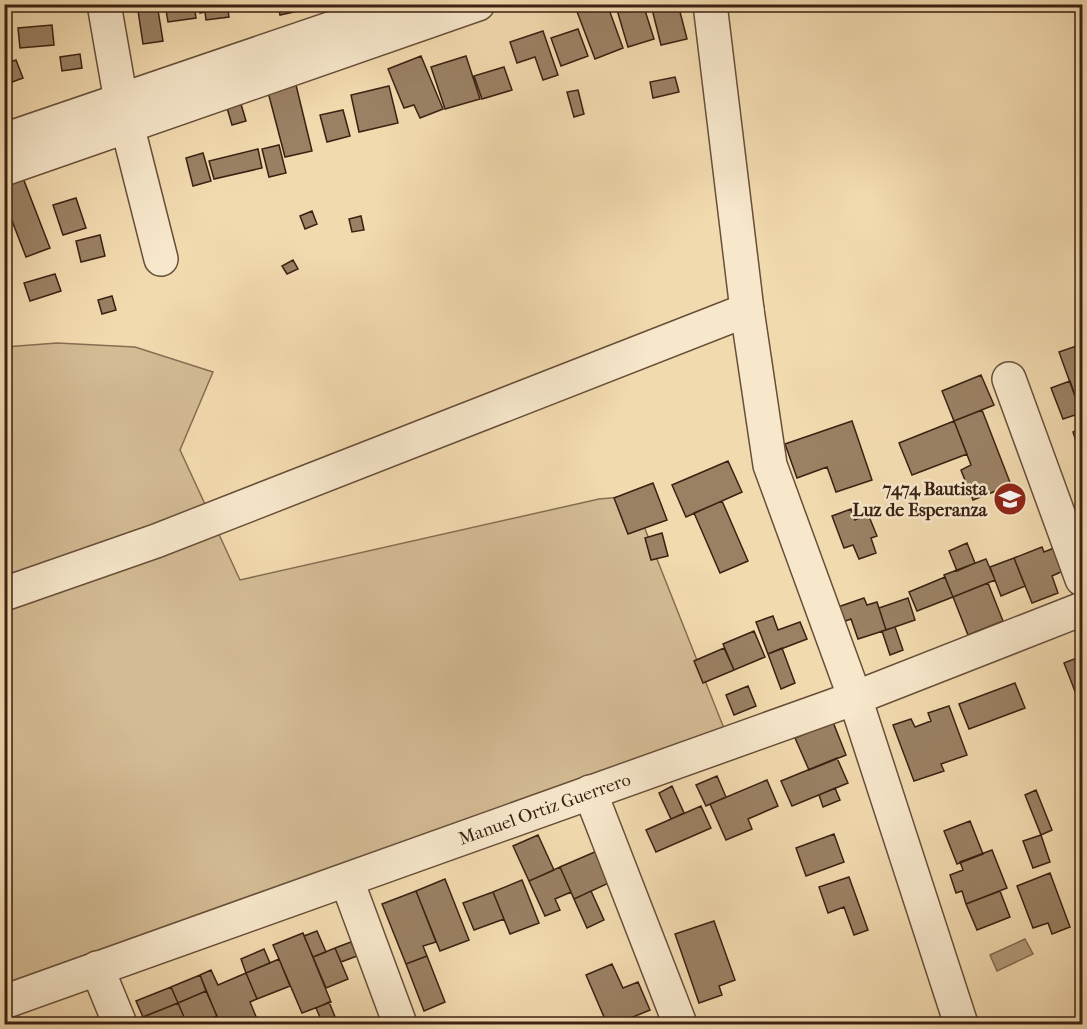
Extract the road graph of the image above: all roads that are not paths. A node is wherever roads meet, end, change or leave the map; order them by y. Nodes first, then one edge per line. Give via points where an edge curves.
1 (104, 4) edge
2 (403, 4) edge
3 (478, 4) edge
4 (711, 4) edge
5 (124, 114) junction
6 (4, 140) edge
7 (4, 169) edge
8 (161, 259) dead end
9 (747, 310) junction
10 (1009, 379) dead end
11 (1083, 579) edge
12 (4, 594) edge
13 (1083, 609) edge
14 (855, 698) junction
15 (590, 792) junction
16 (347, 881) junction
17 (98, 968) junction
18 (4, 1002) edge
19 (120, 1024) edge
20 (400, 1024) edge
21 (680, 1024) edge
22 (961, 1024) edge

1 - 5 street
2 - 5 street
3 - 5 street
4 - 9 street
5 - 6 street
5 - 7 street
5 - 8 street
9 - 12 street via 156,541
9 - 14 street via 770,465
10 - 11 street
13 - 14 street, Manuel Ortiz Guerrero
14 - 15 street, Manuel Ortiz Guerrero
14 - 22 street
15 - 16 street, Manuel Ortiz Guerrero
15 - 21 street
16 - 17 street, Manuel Ortiz Guerrero
16 - 20 street
17 - 18 street, Manuel Ortiz Guerrero
17 - 19 street

